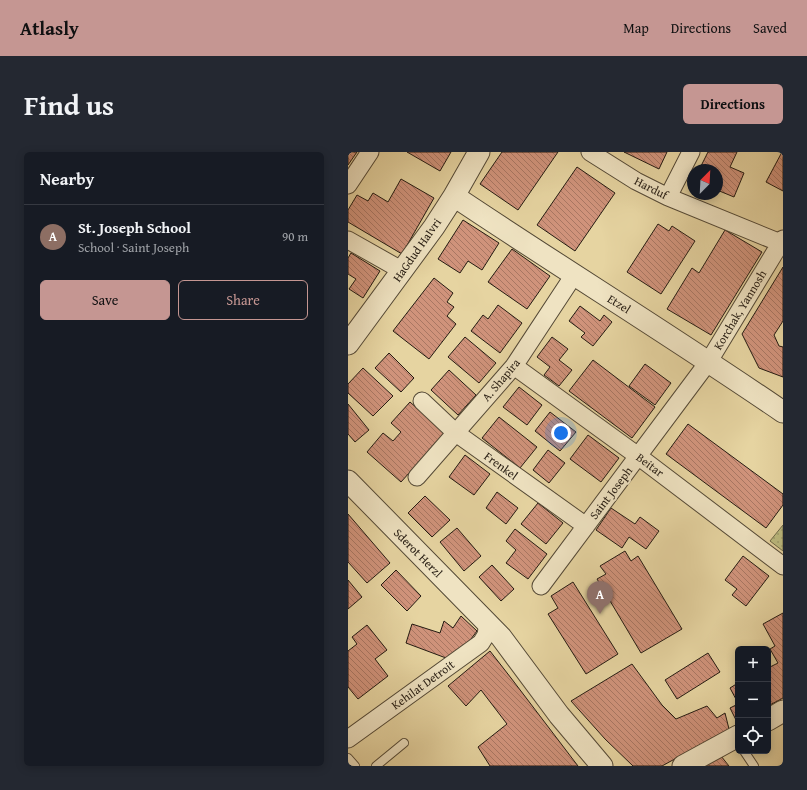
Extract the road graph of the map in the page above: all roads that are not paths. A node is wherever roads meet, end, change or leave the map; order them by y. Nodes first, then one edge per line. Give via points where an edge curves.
1 (370, 152) edge
2 (479, 152) edge
3 (590, 152) edge
4 (691, 152) edge
5 (348, 185) edge
6 (668, 197) junction
7 (461, 201) junction
8 (348, 240) edge
9 (782, 242) edge
10 (403, 271) junction
11 (574, 275) junction
12 (348, 344) edge
13 (709, 361) junction
14 (514, 366) junction
15 (422, 400) dead end
16 (783, 412) edge
17 (456, 433) junction
18 (638, 456) junction
19 (417, 477) dead end
20 (348, 481) edge
21 (586, 526) junction
22 (783, 566) edge
23 (541, 586) dead end
24 (488, 623) junction
25 (783, 711) edge
26 (771, 718) edge
27 (348, 738) edge
28 (404, 743) dead end
29 (735, 743) edge
30 (747, 754) edge
31 (348, 758) edge
32 (355, 766) edge
33 (376, 766) edge
34 (592, 766) edge
35 (602, 766) edge
36 (683, 766) edge
37 (754, 766) edge

1 - 5 street
2 - 7 street
3 - 6 street, Harduf via 636,181
4 - 6 street
6 - 9 street, Harduf
7 - 10 street, HaGdud HaIvri via 460,210 434,227
7 - 11 street, Etzel
8 - 10 street
9 - 13 street, Korchak, Yannosh
10 - 12 street, HaGdud HaIvri
11 - 13 street, Etzel
11 - 14 street, A. Shapira
13 - 16 street, Etzel
13 - 18 street, Saint Joseph
14 - 17 street, A. Shapira
14 - 18 street, Beitar
15 - 17 street, Frenkel
17 - 19 street, A. Shapira
17 - 21 street, Frenkel
18 - 21 street, Saint Joseph
18 - 22 street, Beitar
20 - 24 street, Sderot Herzl
21 - 23 street, Saint Joseph
24 - 27 street, Kehilat Detroit via 486,635 481,643
24 - 34 lane, Sderot Herzl via 497,641 553,720
24 - 35 street, Sderot Herzl
25 - 26 street
28 - 33 lane
29 - 36 street
30 - 37 lane
31 - 32 lane

